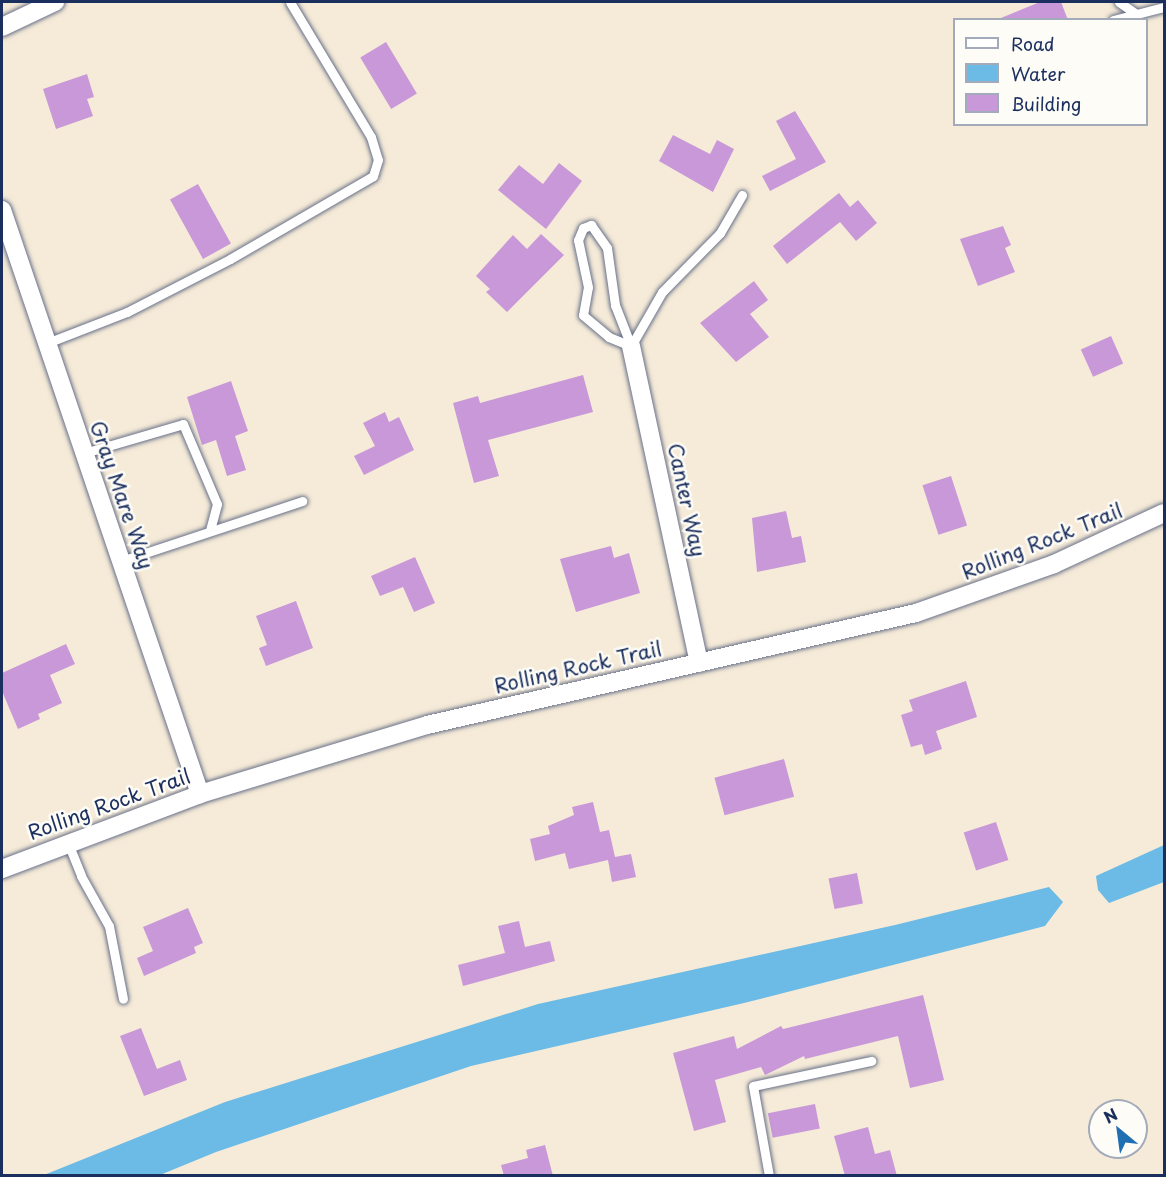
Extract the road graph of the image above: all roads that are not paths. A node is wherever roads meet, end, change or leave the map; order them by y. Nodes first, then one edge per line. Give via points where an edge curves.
1 (54, 2) edge
2 (290, 2) edge
3 (1119, 2) edge
4 (1164, 7) edge
5 (1136, 14) junction
6 (1121, 18) edge
7 (2, 27) edge
8 (742, 195) dead end
9 (2, 210) edge
10 (47, 343) junction
11 (631, 346) junction
12 (84, 453) junction
13 (302, 501) dead end
14 (1164, 513) edge
15 (210, 531) junction
16 (121, 561) junction
17 (699, 663) junction
18 (200, 794) junction
19 (68, 843) junction
20 (2, 869) edge
21 (123, 999) dead end
22 (871, 1061) dead end
23 (769, 1176) edge

1 - 7 street
2 - 10 lane via 371,137 378,160 373,176 230,259 127,312
3 - 5 lane
4 - 5 lane
5 - 6 lane
8 - 11 lane via 720,233 662,292
9 - 10 street, Gray Mare Way
10 - 12 street, Gray Mare Way
11 - 11 lane via 609,336 583,315 588,287 578,240 583,228 596,228 607,248 615,305
11 - 17 street, Canter Way
12 - 15 lane via 183,424 217,504
12 - 16 street, Gray Mare Way
13 - 15 lane
14 - 17 street, Rolling Rock Trail via 1054,564 976,594 845,632
15 - 16 lane
16 - 18 street, Gray Mare Way
17 - 18 street, Rolling Rock Trail via 427,725
18 - 19 street, Rolling Rock Trail
19 - 20 street, Rolling Rock Trail
19 - 21 lane via 109,926
22 - 23 lane via 753,1086

